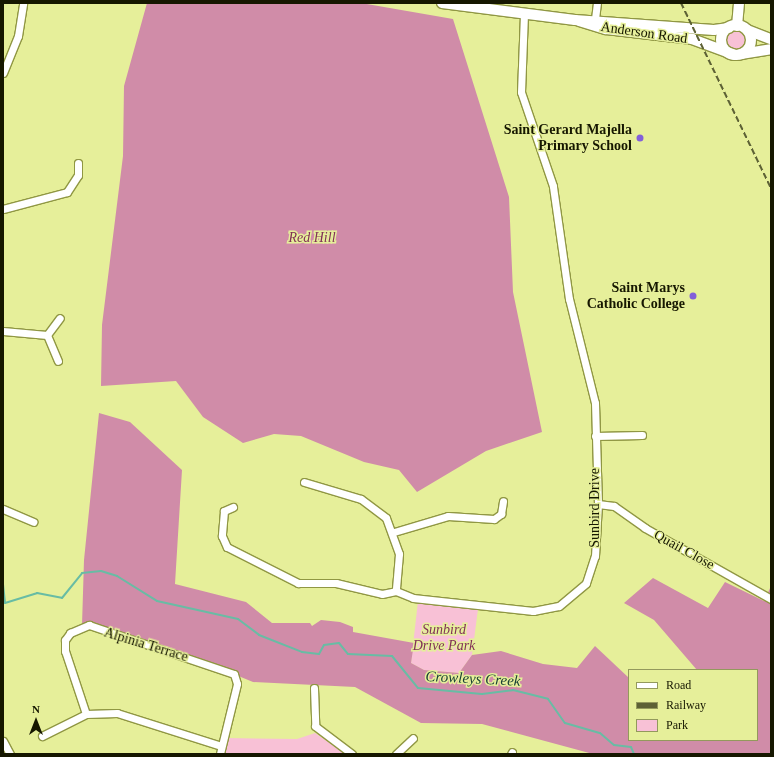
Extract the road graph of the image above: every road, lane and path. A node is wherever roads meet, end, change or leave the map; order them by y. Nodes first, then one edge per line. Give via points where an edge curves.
1 (23, 3) edge
2 (442, 3) edge
3 (597, 3) edge
4 (739, 3) edge
5 (524, 13) junction
6 (595, 23) junction
7 (737, 28) junction
8 (771, 39) edge
9 (771, 49) edge
10 (737, 55) junction
11 (3, 73) edge
12 (78, 162) dead end
13 (3, 209) edge
14 (60, 318) dead end
15 (3, 331) edge
16 (47, 336) junction
17 (58, 361) dead end
18 (642, 435) dead end
19 (595, 436) junction
20 (304, 482) dead end
21 (503, 501) dead end
22 (598, 504) junction
23 (233, 507) dead end
24 (3, 509) edge
25 (33, 522) dead end
26 (394, 532) junction
27 (396, 591) junction
28 (771, 599) edge
29 (314, 688) dead end
30 (86, 714) junction
31 (42, 736) dead end
32 (413, 738) dead end
33 (3, 741) edge
34 (221, 750) edge
35 (10, 754) edge
36 (352, 754) edge
37 (396, 754) edge

1 - 11 street via 18,36
2 - 5 street, Anderson Road
3 - 6 street
4 - 7 street
5 - 6 street, Anderson Road
5 - 19 street, Sunbird Drive via 521,92 553,186 570,299 593,392
6 - 7 street, Anderson Road via 714,30
6 - 10 street, Anderson Road via 692,39
7 - 8 street, Anderson Road
7 - 10 street via 750,44
7 - 10 street via 722,34 722,44 726,52
9 - 10 street
12 - 13 street via 78,175 67,192
14 - 16 street
15 - 16 street
16 - 17 street
18 - 19 street
19 - 22 street, Sunbird Drive
20 - 26 street via 369,503 383,515
21 - 26 street via 501,514 491,520 448,516
22 - 27 street, Sunbird Drive via 595,556 589,576 576,594 559,606 533,611 413,598
22 - 28 street, Quail Close via 614,506 645,528
23 - 27 street, Sunbird Drive via 224,511 222,536 235,554 298,583 336,583 385,594
24 - 25 street
26 - 27 street via 399,554
29 - 36 street via 315,726
30 - 31 street, Alpinia Terrace
30 - 34 street, Alpinia Terrace via 117,713
30 - 34 street, Alpinia Terrace via 66,640 70,633 89,625 234,674 237,684
32 - 37 street
33 - 35 street

